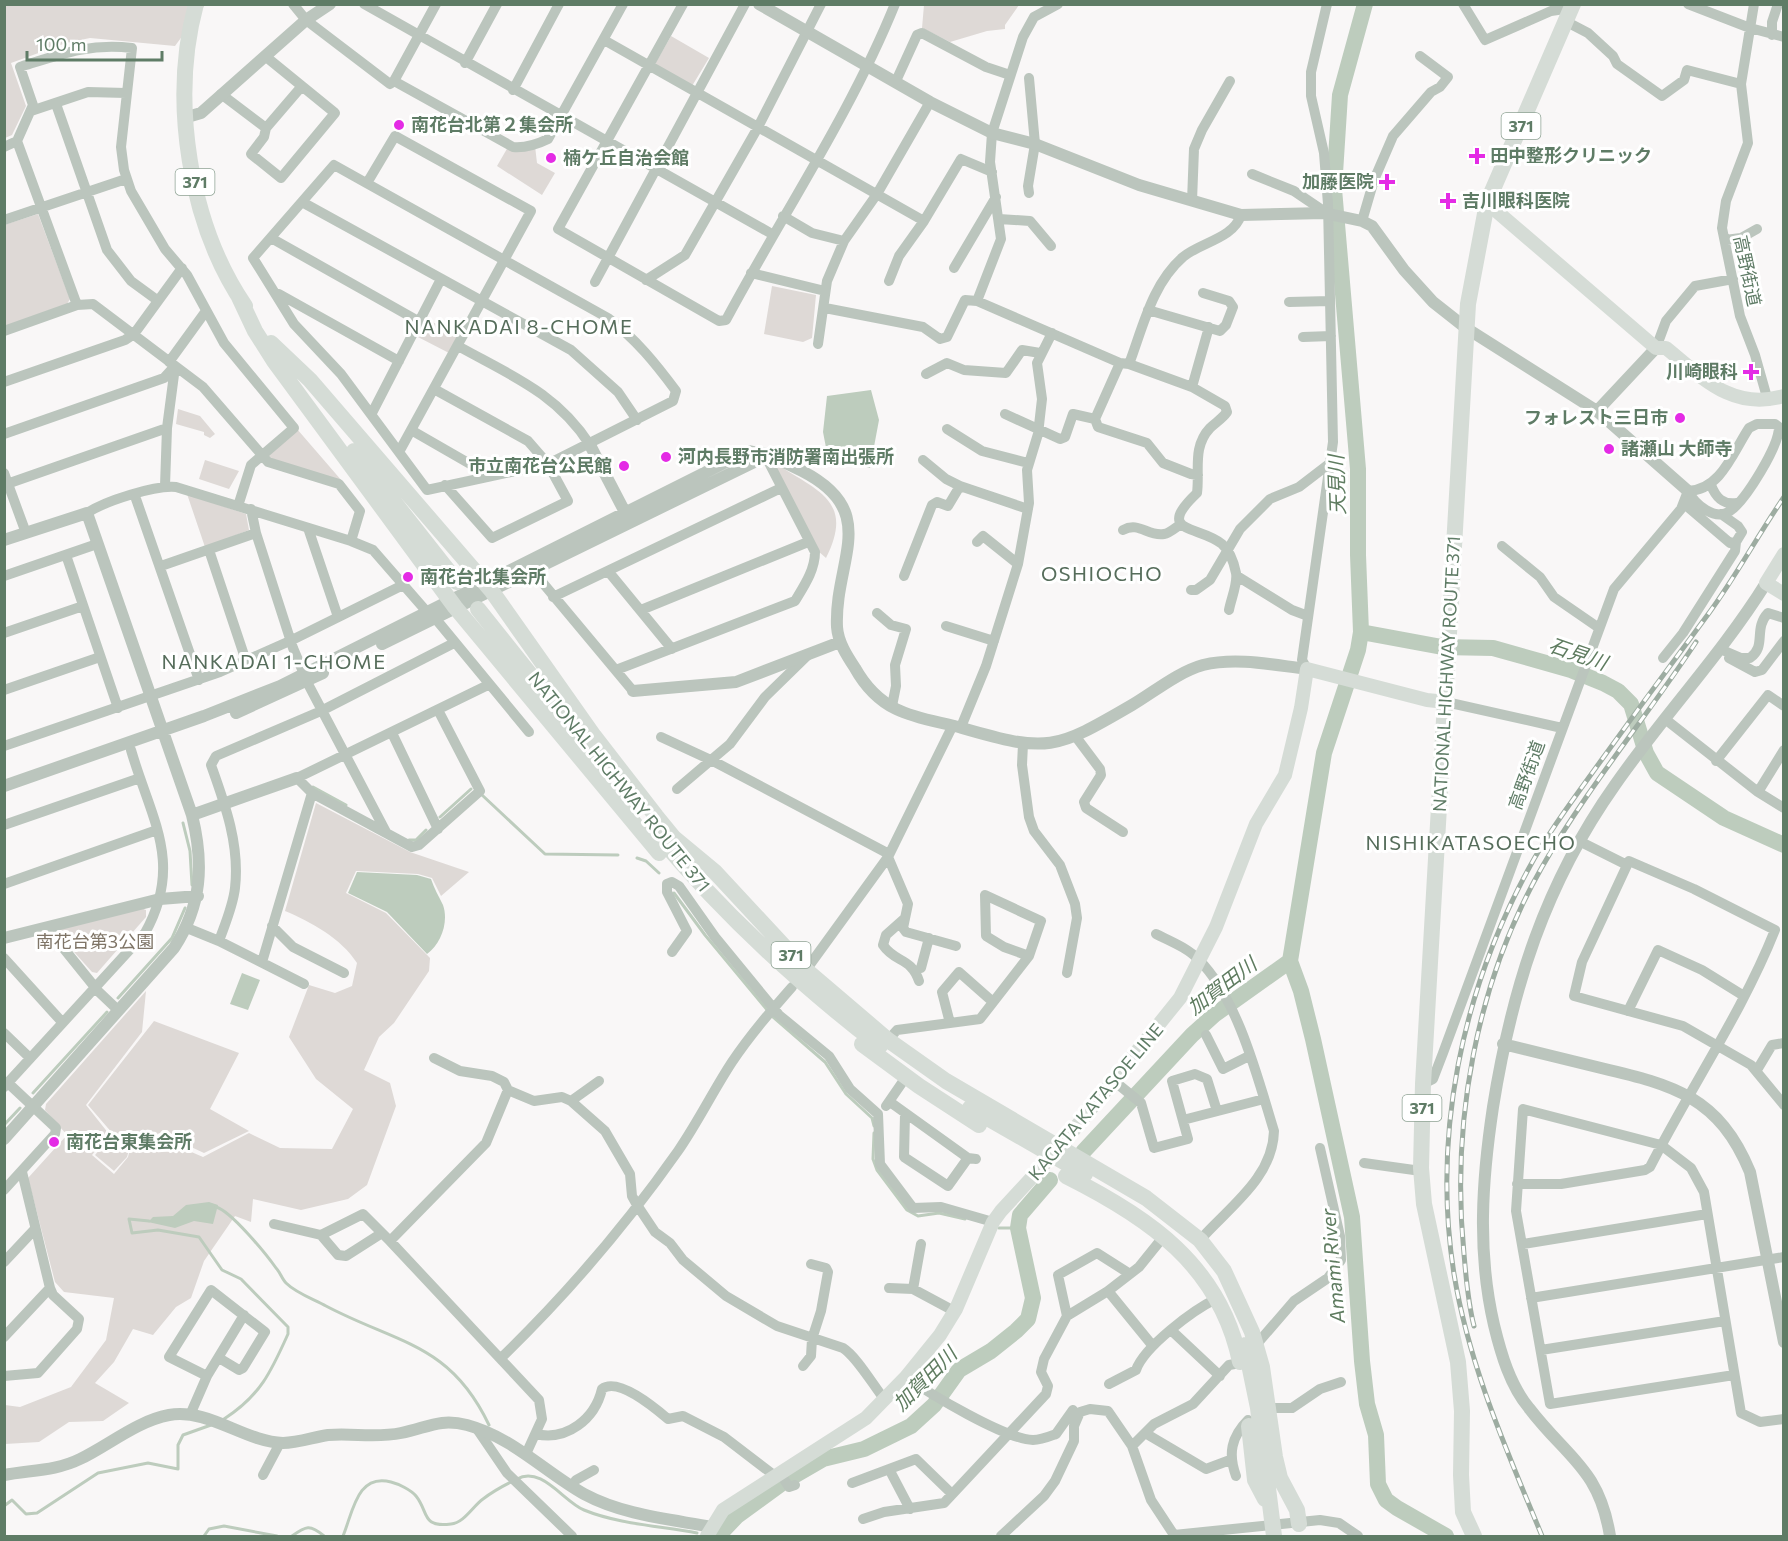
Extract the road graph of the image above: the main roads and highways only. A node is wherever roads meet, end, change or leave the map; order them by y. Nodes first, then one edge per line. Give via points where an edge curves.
1 (195, 4) edge
2 (1570, 11) edge
3 (1487, 203) junction
4 (239, 297) junction
5 (271, 344) junction
6 (1784, 396) edge
7 (1784, 554) edge
8 (457, 582) dead end
9 (1784, 594) edge
10 (478, 609) dead end
11 (1446, 702) junction
12 (666, 845) junction
13 (672, 865) junction
14 (703, 887) junction
15 (728, 913) junction
16 (754, 949) junction
17 (788, 953) junction
18 (811, 974) junction
19 (864, 1034) junction
20 (1060, 1147) junction
21 (1044, 1165) junction
22 (1272, 1524) edge
23 (1299, 1524) road end
24 (709, 1532) edge
25 (1474, 1536) edge

1 - 4 highway, 371 via 184,117 190,167 209,234
2 - 3 highway, NATIONAL HIGHWAY ROUTE 371 / 371
3 - 6 main road via 1656,348 1666,348 1719,391 1747,400
3 - 11 highway, NATIONAL HIGHWAY ROUTE 371 / 371 via 1474,262 1466,328
4 - 5 highway, 371
4 - 13 highway, 371 via 274,361 441,609
5 - 8 highway, 371
5 - 17 highway, 371 via 310,380 488,586 594,736 674,838 715,872
7 - 9 main road via 1766,583
10 - 12 highway, NATIONAL HIGHWAY ROUTE 371 / 371
11 - 20 main road, KAGATA KATASOE LINE via 1307,669 1285,775 1256,824 1200,960 1180,998 1117,1084
11 - 25 highway, NATIONAL HIGHWAY ROUTE 371 / 371 via 1421,1171 1424,1204 1458,1362 1463,1512
12 - 14 highway, NATIONAL HIGHWAY ROUTE 371 / 371
12 - 17 highway, 371 via 695,864
13 - 14 highway, 371
13 - 16 highway, 371
14 - 15 highway, NATIONAL HIGHWAY ROUTE 371 / 371
15 - 16 highway, 371
15 - 19 highway, NATIONAL HIGHWAY ROUTE 371 / 371 via 788,971
16 - 21 highway, 371 via 787,993 906,1077
17 - 18 highway, 371
18 - 19 highway
18 - 20 highway, 371 via 888,1040 946,1081
19 - 22 highway, NATIONAL HIGHWAY ROUTE 371 / 371 via 999,1127 1122,1194 1178,1234 1202,1259 1227,1295 1246,1348 1258,1408
20 - 21 main road, KAGATA KATASOE LINE
20 - 23 highway, 371 via 1146,1198 1200,1240 1224,1271 1256,1345 1280,1478 1297,1510
21 - 22 highway, 371 via 1105,1196 1164,1236 1191,1261 1216,1299 1240,1363 1255,1480
21 - 24 main road, KAGATA KATASOE LINE via 993,1222 954,1311 906,1377 866,1418 723,1510

